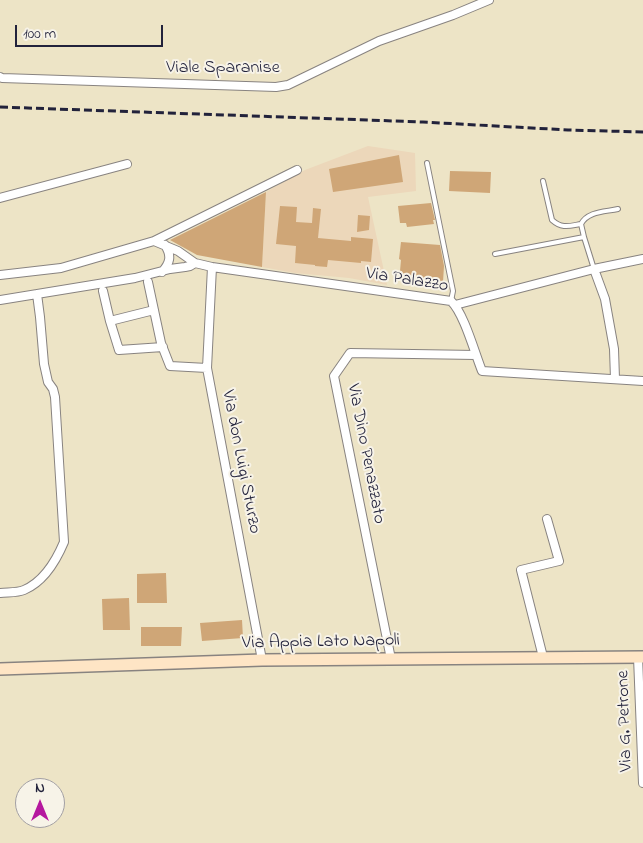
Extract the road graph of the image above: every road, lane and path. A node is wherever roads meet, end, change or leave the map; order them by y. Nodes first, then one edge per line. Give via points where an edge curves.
1 (489, 0) edge
2 (0, 77) edge
3 (427, 163) dead end
4 (126, 164) dead end
5 (298, 170) dead end
6 (543, 181) dead end
7 (0, 198) edge
8 (618, 209) dead end
9 (581, 224) junction
10 (584, 237) junction
11 (154, 241) junction
12 (165, 245) junction
13 (495, 254) dead end
14 (643, 259) edge
15 (194, 263) junction
16 (212, 267) junction
17 (594, 270) junction
18 (162, 272) junction
19 (0, 275) edge
20 (148, 282) dead end
21 (103, 291) dead end
22 (37, 294) junction
23 (0, 300) edge
24 (453, 303) junction
25 (154, 310) junction
26 (110, 321) junction
27 (163, 347) junction
28 (476, 355) junction
29 (207, 368) junction
30 (615, 379) junction
31 (643, 380) edge
32 (547, 520) dead end
33 (0, 593) edge
34 (543, 657) junction
35 (640, 657) edge
36 (391, 659) junction
37 (262, 660) junction
38 (0, 669) edge
39 (643, 783) edge

1 - 2 street, Viale Sparanise via 379,41 276,88
3 - 24 lane
4 - 7 street
5 - 11 street
6 - 9 lane via 552,220 560,226
8 - 9 lane via 589,215
9 - 10 lane
10 - 13 lane
10 - 17 lane
11 - 12 street
11 - 19 street via 61,268
12 - 15 street
12 - 18 street via 170,258
14 - 17 street
15 - 16 street, Via Palazzo
15 - 18 street
16 - 24 street, Via Palazzo
16 - 29 street, Via don Luigi Sturzo
17 - 24 street
17 - 30 street via 605,299 614,349
18 - 22 street
20 - 25 street
21 - 26 street
22 - 23 street
22 - 33 street via 44,364 55,397 64,542 59,556 36,583 23,590
24 - 28 street, Via Palazzo
25 - 26 street
25 - 27 street
26 - 27 street via 119,350
27 - 29 street via 170,366
28 - 30 street, Via Palazzo via 482,371
28 - 36 street, Via Dino Penazzato via 350,353 334,376
29 - 37 street, Via don Luigi Sturzo
30 - 31 street, Via Palazzo
32 - 34 street via 559,561 521,570
34 - 35 street, Via Appia Lato Napoli
34 - 36 street, Via Appia Lato Napoli
35 - 39 street, Via G. Petrone
36 - 37 street, Via Appia Lato Napoli
37 - 38 street, Via Appia Lato Napoli

